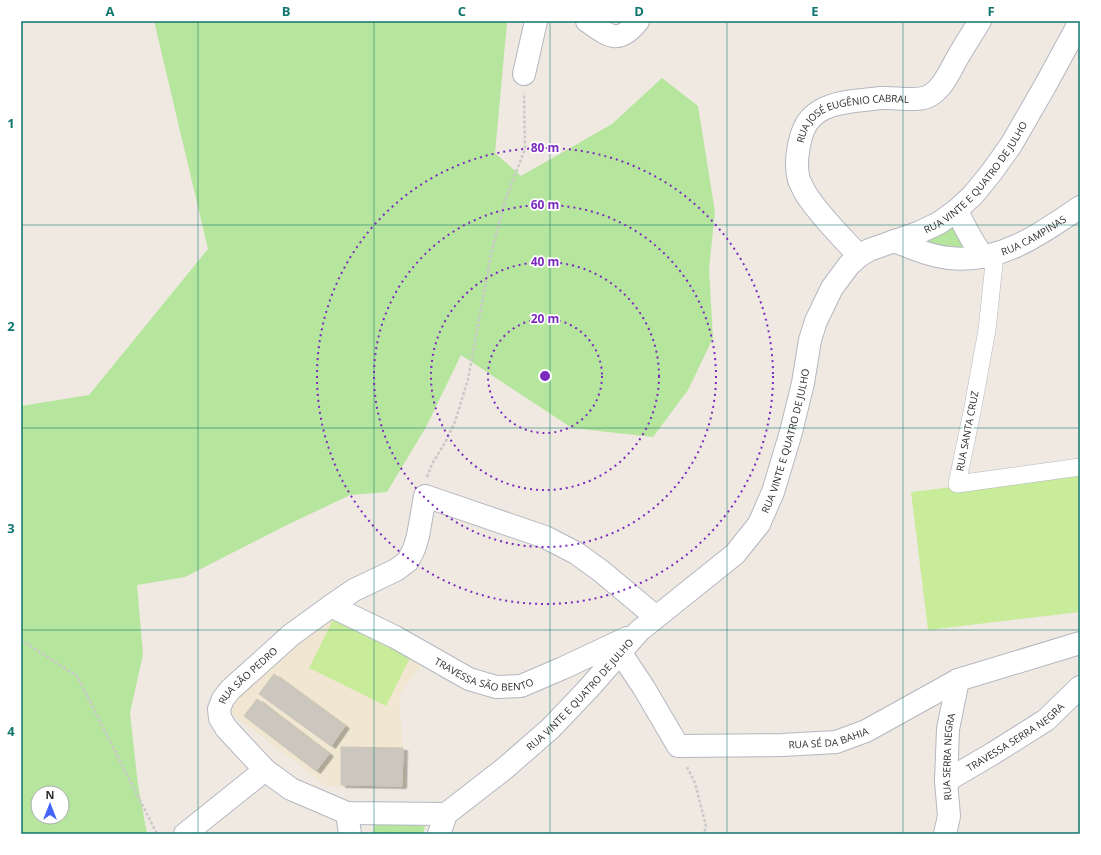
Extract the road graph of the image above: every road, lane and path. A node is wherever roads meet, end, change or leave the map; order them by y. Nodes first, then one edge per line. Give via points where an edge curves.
1 (536, 21) edge
2 (587, 21) edge
3 (638, 21) edge
4 (980, 21) edge
5 (1078, 21) edge
6 (524, 74) joint
7 (1080, 207) edge
8 (957, 210) junction
9 (894, 241) junction
10 (859, 256) junction
11 (989, 256) junction
12 (1080, 467) edge
13 (425, 496) junction
14 (331, 606) junction
15 (656, 617) junction
16 (21, 640) edge
17 (1080, 643) edge
18 (617, 648) junction
19 (958, 680) junction
20 (1080, 687) edge
21 (678, 746) junction
22 (265, 770) junction
23 (946, 781) junction
24 (347, 813) junction
25 (442, 824) edge
26 (157, 834) edge
27 (185, 834) edge
28 (350, 834) edge
29 (704, 834) edge
30 (945, 834) edge

1 - 6 street
2 - 3 street via 613,37 623,35
4 - 10 street, RUA JOSÉ EUGÊNIO CABRAL via 944,81 930,95 923,98 882,98 838,104 824,108 807,121 798,154 799,181 814,206
5 - 8 street, RUA VINTE E QUATRO DE JULHO via 1011,145 973,195
6 - 13 path via 525,149 505,201 491,254 462,399 455,422 428,471
7 - 11 street, RUA CAMPINAS via 1030,240
8 - 9 street, RUA VINTE E QUATRO DE JULHO via 920,232
8 - 11 street via 968,234
9 - 10 street, RUA VINTE E QUATRO DE JULHO
9 - 11 street, RUA CAMPINAS via 932,255 950,258
10 - 15 street, RUA VINTE E QUATRO DE JULHO via 832,288 816,321 791,432 773,492 759,524 735,554
11 - 12 street, RUA SANTA CRUZ via 986,330 956,484
13 - 14 street, RUA SÃO PEDRO via 418,536 408,561 396,570 354,590
13 - 15 street via 545,537 576,553
14 - 18 street, TRAVESSA SÃO BENTO via 395,637 469,679 496,687 521,686
14 - 22 street, RUA SÃO PEDRO via 291,635 230,690 219,708 220,718 226,728
15 - 18 street, RUA VINTE E QUATRO DE JULHO
16 - 26 path via 76,676
17 - 19 street, RUA SÉ DA BAHIA
18 - 21 street
18 - 25 street, RUA VINTE E QUATRO DE JULHO via 589,688 551,728
19 - 21 street, RUA SÉ DA BAHIA via 866,731 836,742
19 - 23 street, RUA SERRA NEGRA via 948,729
20 - 23 street, TRAVESSA SERRA NEGRA via 1046,720
21 - 29 path via 695,783 706,826
22 - 24 street, RUA SÃO PEDRO via 291,788
22 - 27 street
23 - 30 street, RUA SERRA NEGRA via 949,816
24 - 25 street, RUA SÃO PEDRO
24 - 28 street

